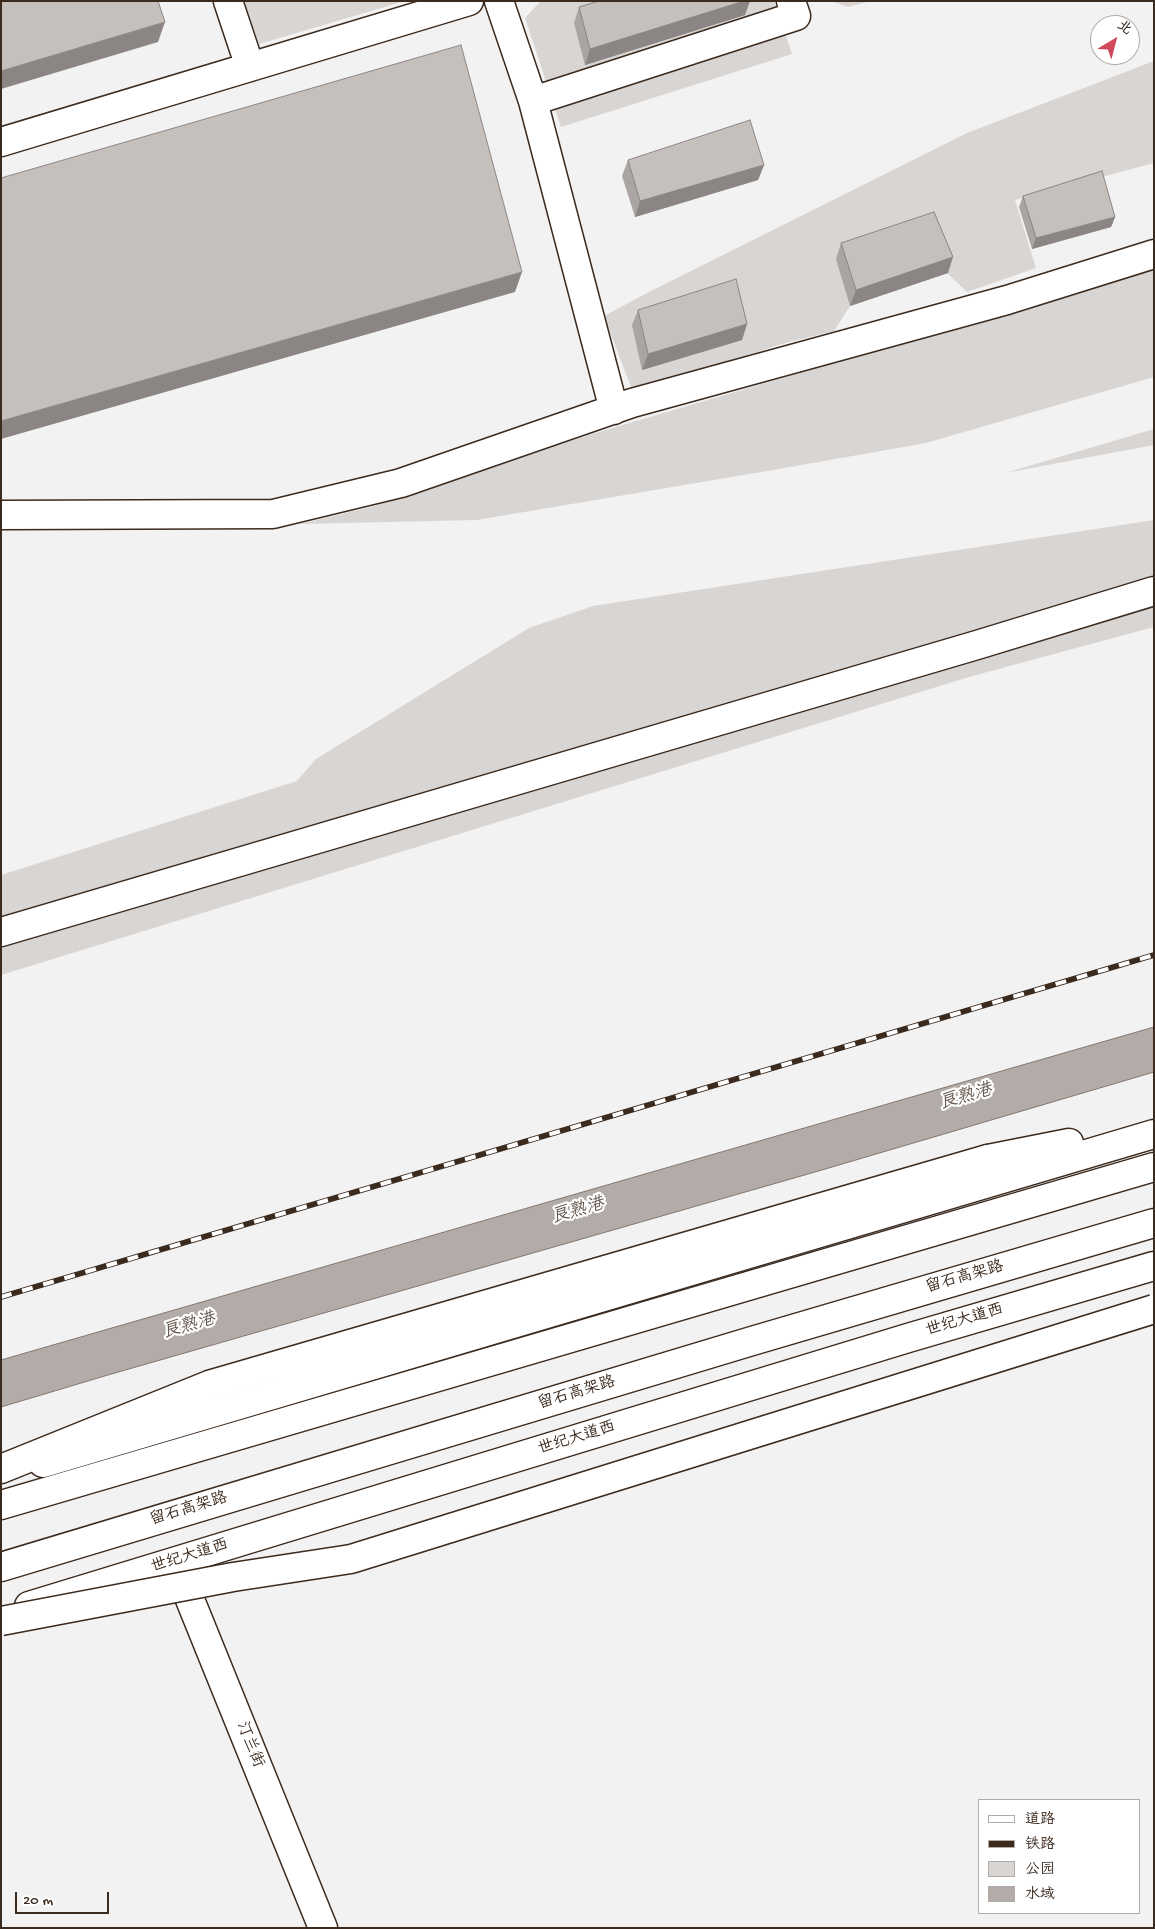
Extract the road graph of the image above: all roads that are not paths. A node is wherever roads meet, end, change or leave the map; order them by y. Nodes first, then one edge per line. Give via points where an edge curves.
1 (228, 1) edge
2 (469, 1) edge
3 (499, 1) edge
4 (791, 1) edge
5 (250, 67) junction
6 (533, 102) junction
7 (1, 142) edge
8 (1154, 254) edge
9 (614, 410) junction
10 (1, 515) edge
11 (1154, 591) edge
12 (1, 932) edge
13 (1154, 1127) edge
14 (1154, 1134) edge
15 (1154, 1167) edge
16 (1154, 1223) edge
17 (1154, 1266) edge
18 (1154, 1309) edge
19 (1, 1469) edge
20 (1, 1475) edge
21 (1, 1505) edge
22 (175, 1561) junction
23 (1, 1567) edge
24 (1, 1614) edge
25 (1, 1621) edge
26 (323, 1928) edge

1 - 5 main road
2 - 5 main road
3 - 6 main road
4 - 6 main road via 796,16
5 - 7 main road
6 - 9 main road
8 - 9 main road via 1007,300
9 - 10 main road via 401,483 273,514
11 - 12 main road
13 - 19 main road via 988,1159 208,1385
14 - 20 main road
15 - 21 main road
16 - 23 main road, 留石高架路
17 - 22 main road, 世纪大道西
18 - 25 main road, bridge via 351,1559 233,1577
22 - 24 main road, 世纪大道西
22 - 26 main road, 汀兰街

